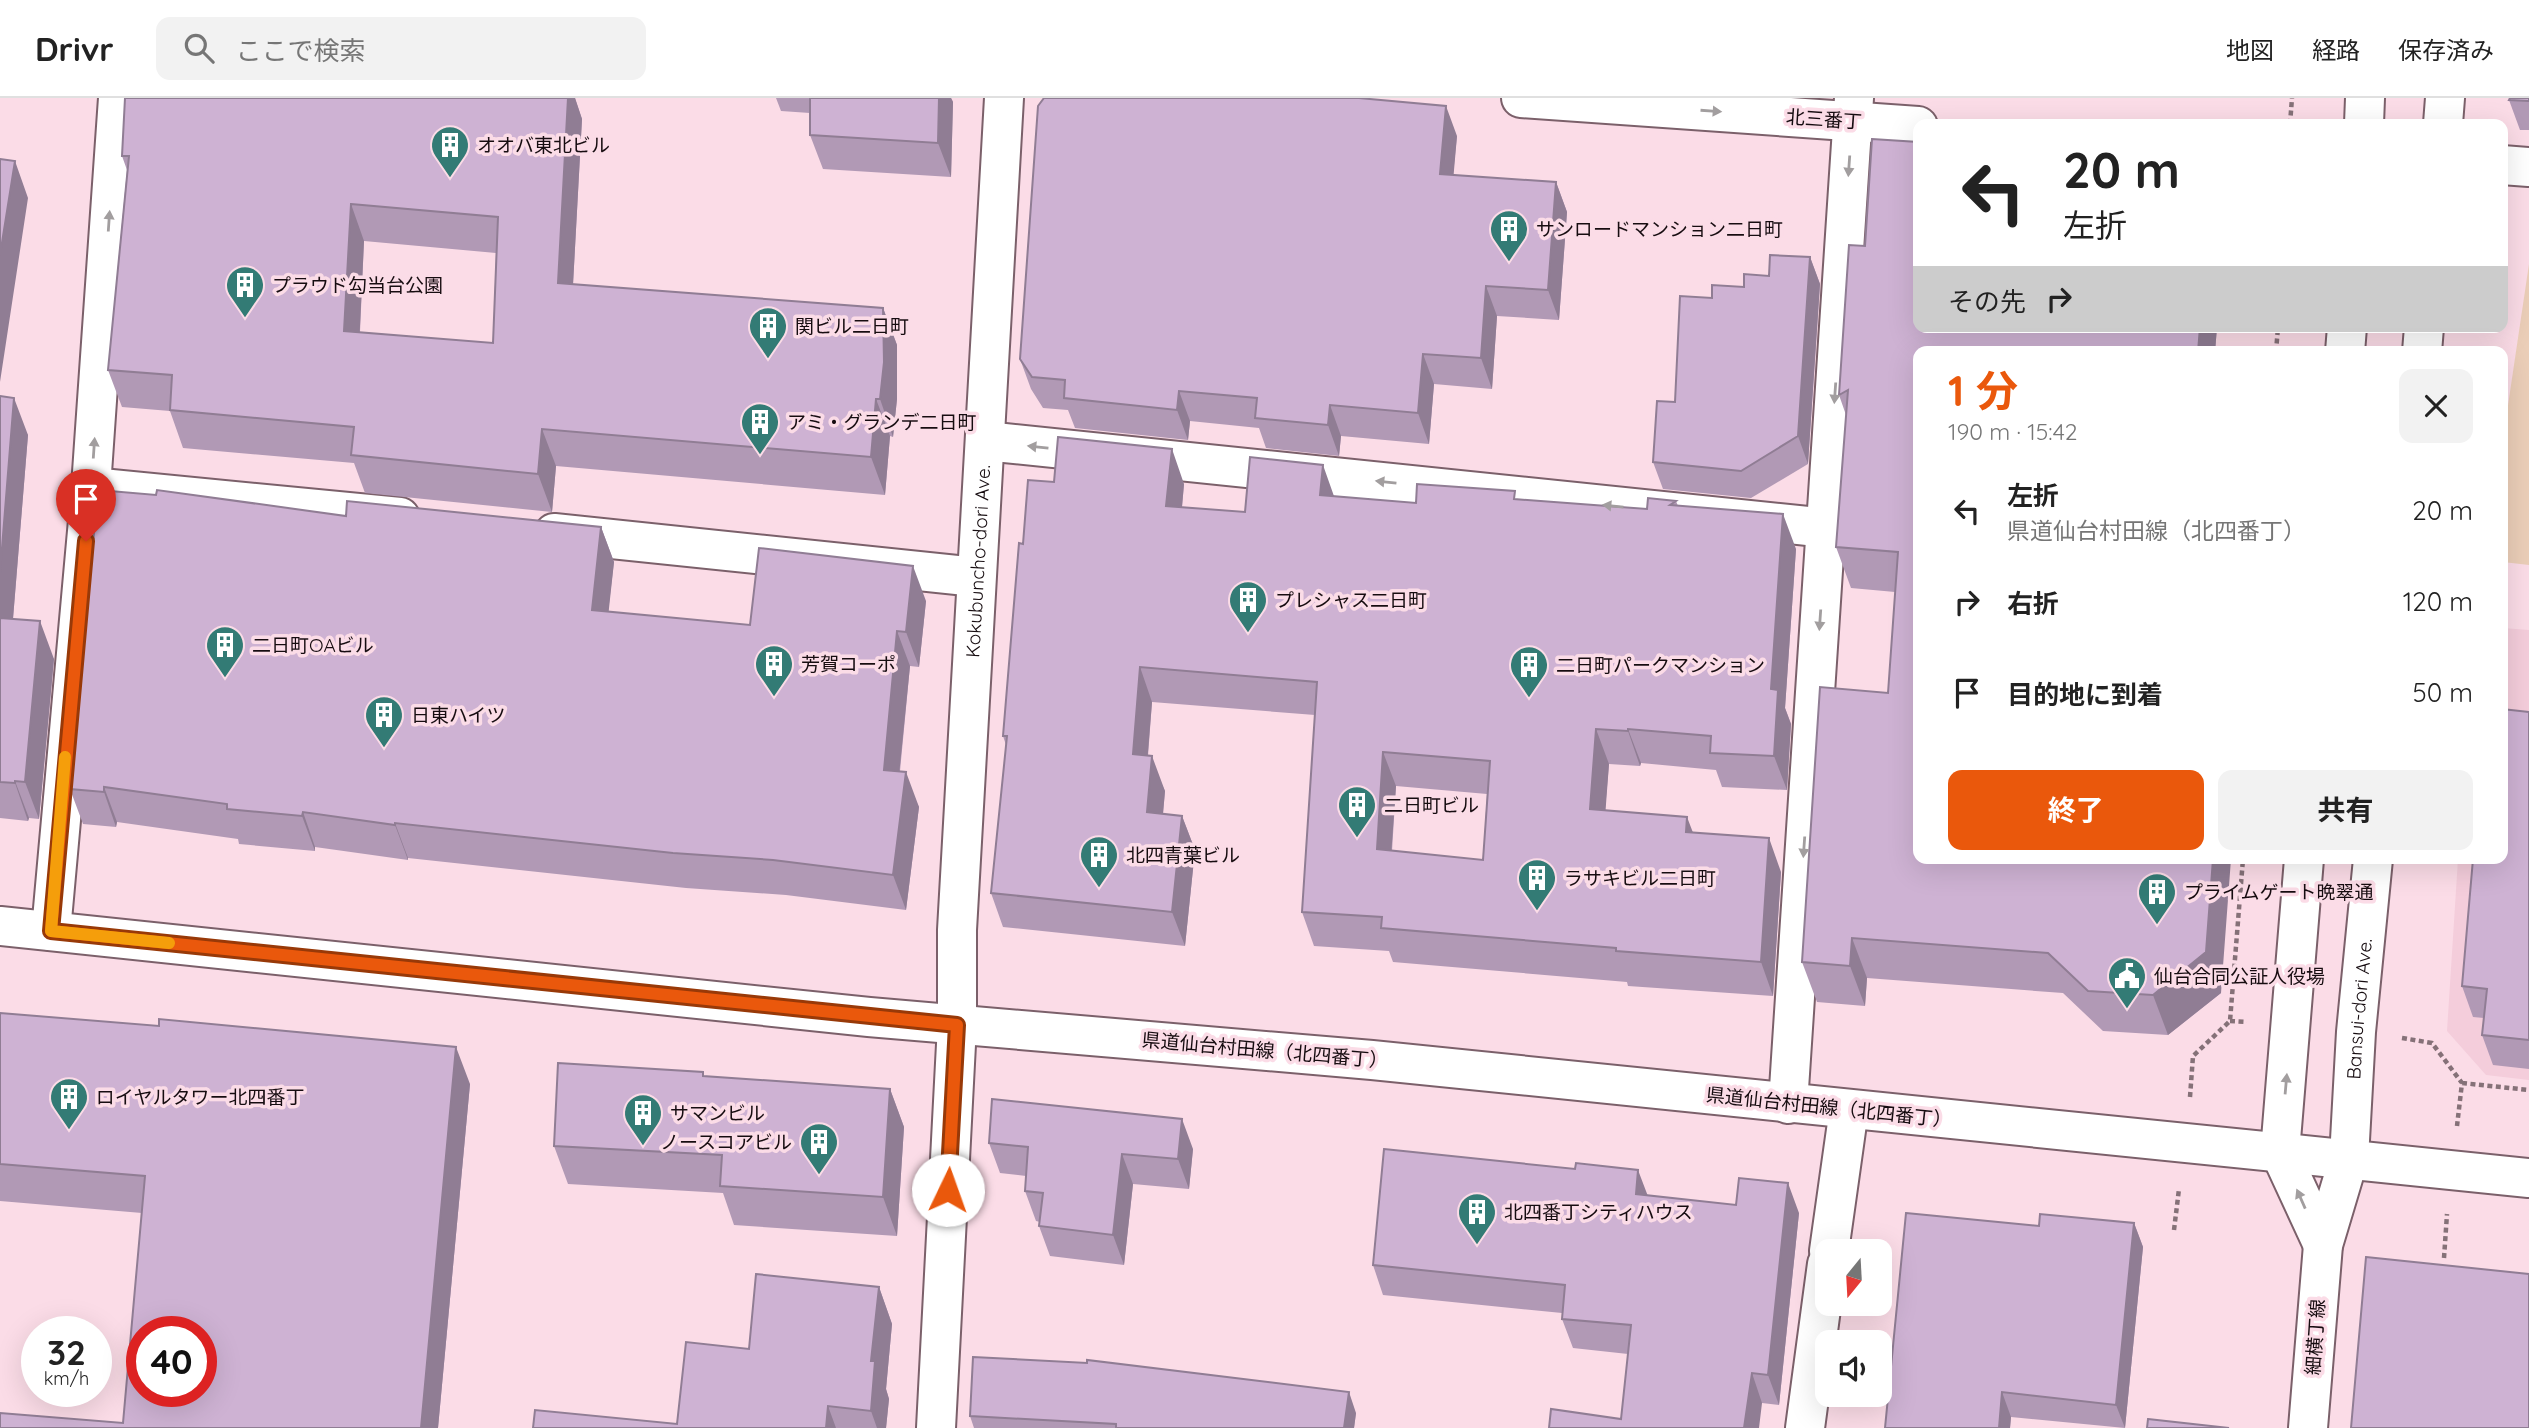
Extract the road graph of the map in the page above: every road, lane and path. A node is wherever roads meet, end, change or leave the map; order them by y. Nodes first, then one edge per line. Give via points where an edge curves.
1 (118, 98) edge
2 (1004, 98) edge
3 (1521, 98) edge
4 (2292, 98) edge
5 (2365, 98) edge
6 (2445, 98) edge
7 (1853, 110) edge
8 (2290, 119) edge
9 (2364, 119) edge
10 (2443, 119) edge
11 (1913, 125) edge
12 (2508, 165) edge
13 (2529, 167) edge
14 (985, 441) junction
15 (91, 487) junction
16 (442, 521) edge
17 (1827, 528) junction
18 (524, 530) edge
19 (976, 577) junction
20 (2243, 864) edge
21 (2304, 864) edge
22 (2372, 864) edge
23 (0, 926) edge
24 (51, 931) junction
25 (957, 1025) junction
26 (2432, 1043) dead end
27 (2193, 1056) dead end
28 (2529, 1090) edge
29 (1788, 1104) junction
30 (1849, 1109) junction
31 (2280, 1152) junction
32 (2349, 1158) junction
33 (2529, 1178) edge
34 (1831, 1239) edge
35 (2322, 1245) junction
36 (1820, 1316) edge
37 (936, 1428) edge
38 (1805, 1428) edge
39 (2308, 1428) edge

15 -> 1 street
2 - 14 street, Kokubuncho-dori Ave.
3 -> 7 street, 北三番丁
4 - 8 path
5 - 9 street
6 - 10 street
7 - 11 street, 北三番丁
7 -> 17 street
12 - 13 street
17 -> 14 street
14 - 19 street, Kokubuncho-dori Ave.
15 - 16 street
15 - 24 street
17 -> 29 street
18 - 19 street
19 - 25 street, Kokubuncho-dori Ave. via 957,930
20 - 27 path via 2230,1021
31 -> 21 street
22 - 32 street, Bansui-dori Ave.
23 - 24 street, 県道仙台村田線（北四番丁）
24 - 25 street, 県道仙台村田線（北四番丁）
25 - 29 street, 県道仙台村田線（北四番丁） via 1372,1060
25 - 37 street, Kokubuncho-dori Ave.
26 - 28 path via 2462,1083
29 - 30 street, 県道仙台村田線（北四番丁）
30 - 31 street, 県道仙台村田線（北四番丁）
30 - 34 street
31 - 32 street, 県道仙台村田線（北四番丁）
35 -> 31 street
32 - 33 street, 県道仙台村田線（北四番丁）
32 - 35 street, Bansui-dori Ave.
35 - 39 street, 細横丁線
36 - 38 street

